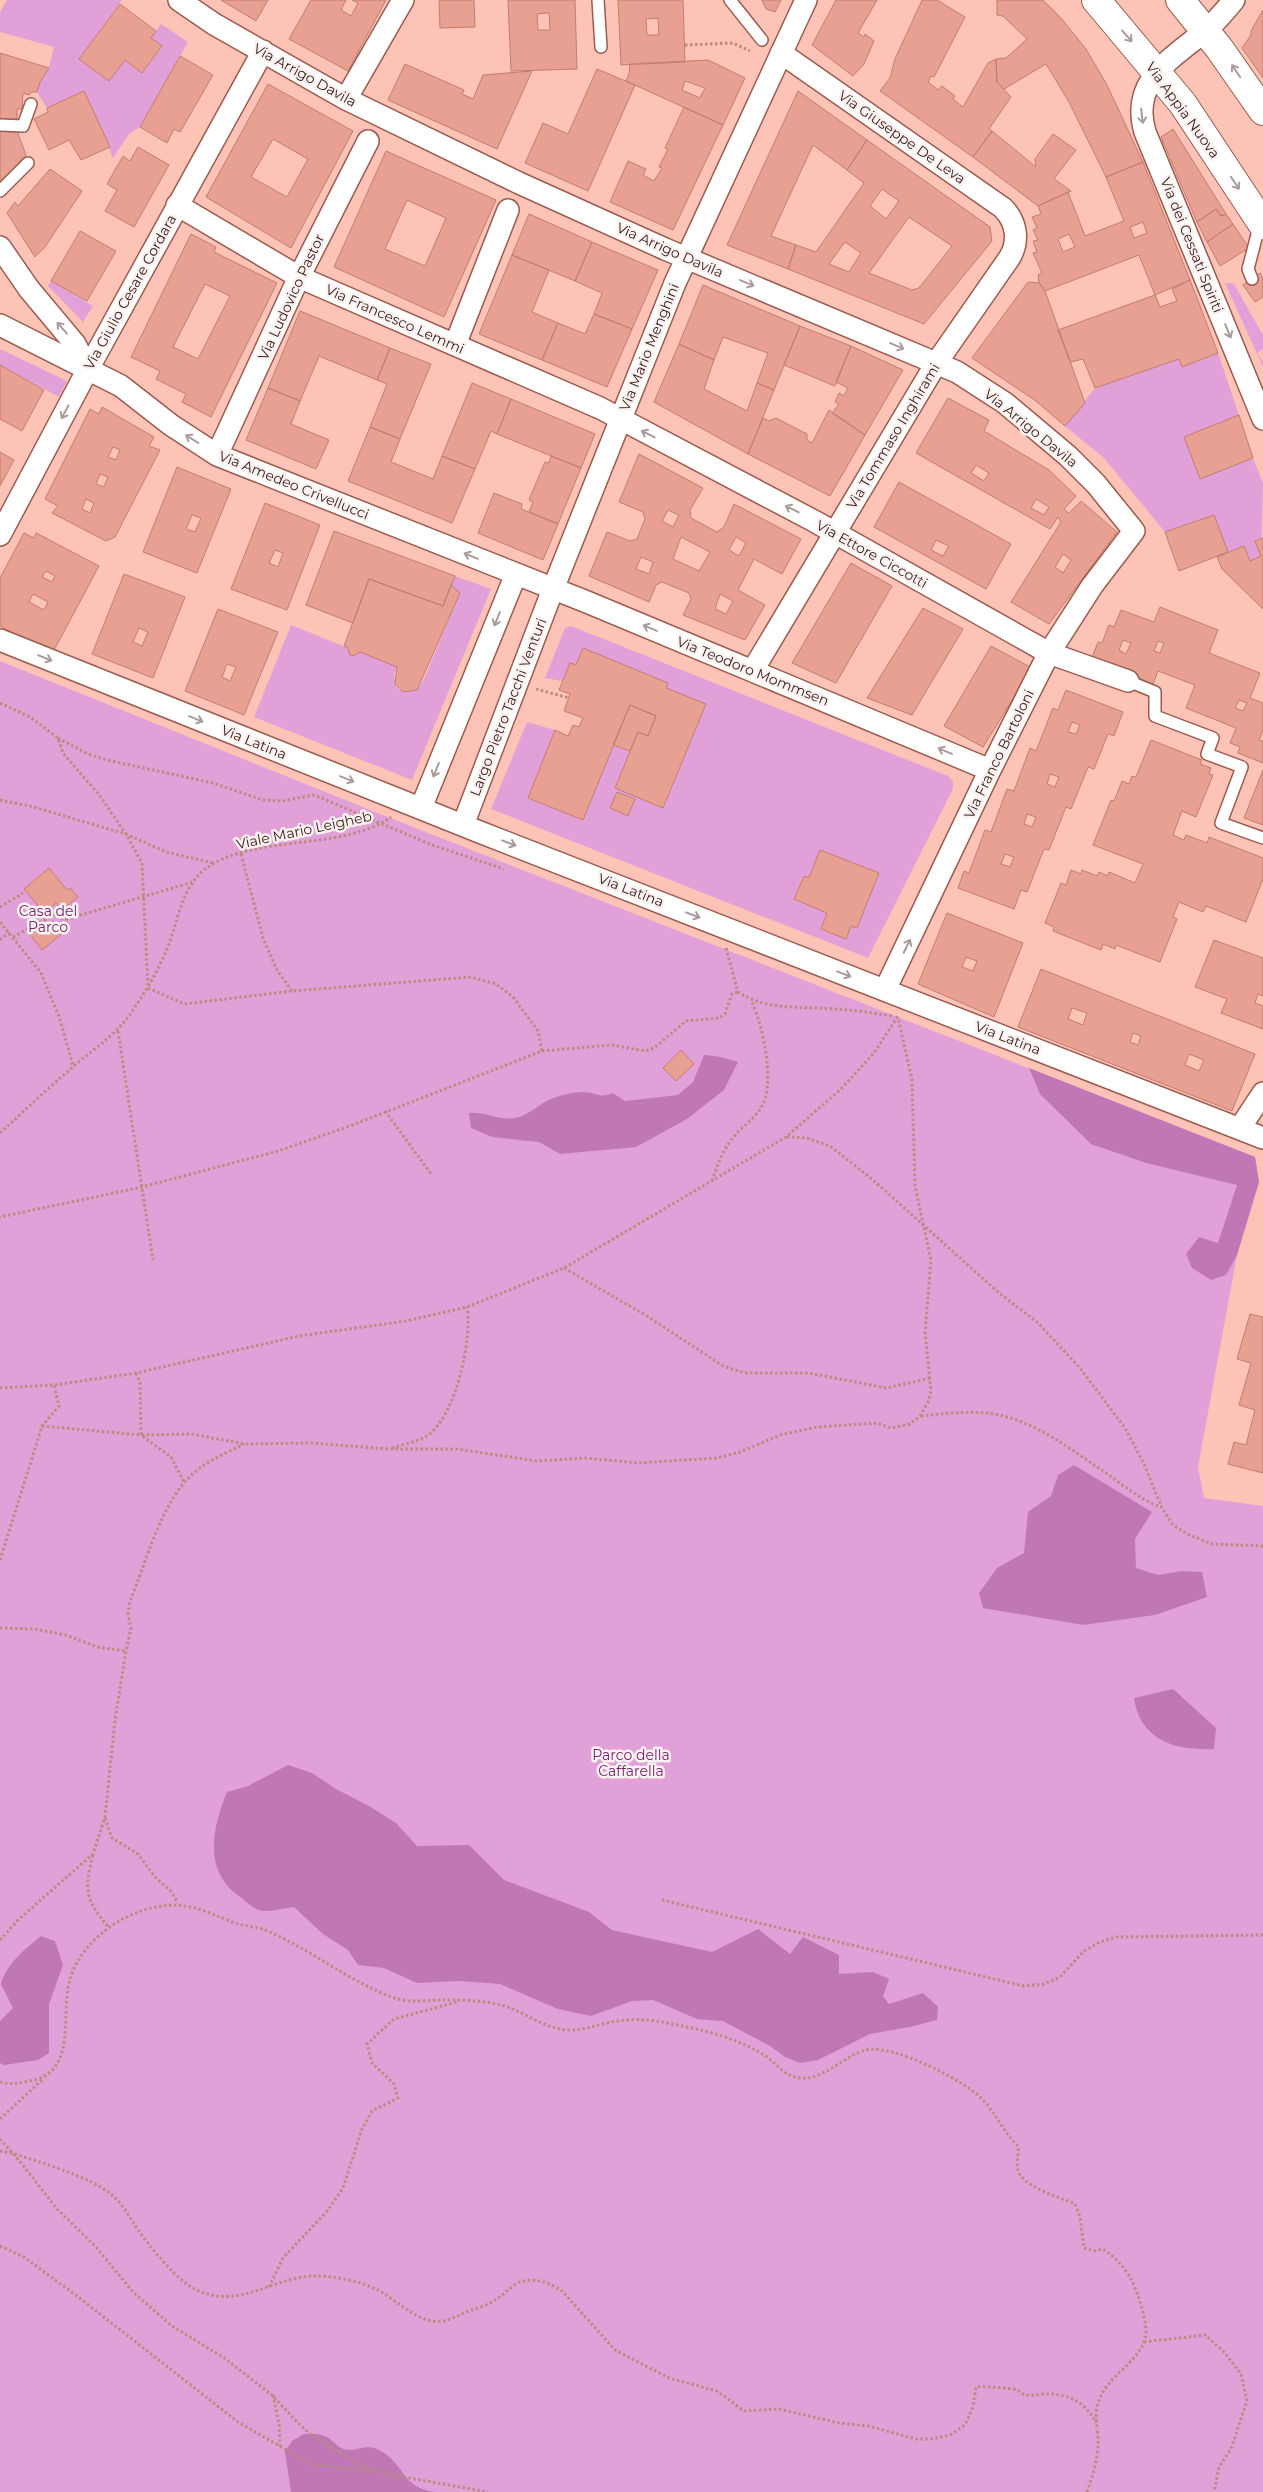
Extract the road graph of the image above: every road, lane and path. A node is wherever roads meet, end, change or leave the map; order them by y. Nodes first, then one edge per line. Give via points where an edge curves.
1 (179, 0) edge
2 (403, 0) edge
3 (598, 0) edge
4 (730, 0) edge
5 (806, 0) edge
6 (1096, 0) edge
7 (1180, 0) edge
8 (1232, 1) edge
9 (1206, 30) junction
10 (762, 40) dead end
11 (685, 45) dead end
12 (601, 47) dead end
13 (263, 51) junction
14 (755, 53) dead end
15 (781, 53) junction
16 (1157, 71) junction
17 (346, 99) junction
18 (31, 104) dead end
19 (1263, 111) edge
20 (0, 125) edge
21 (368, 141) dead end
22 (28, 163) dead end
23 (0, 191) edge
24 (177, 205) junction
25 (508, 210) dead end
26 (1262, 224) edge
27 (1015, 229) joint
28 (0, 247) edge
29 (686, 257) junction
30 (299, 277) junction
31 (1252, 279) dead end
32 (0, 325) edge
33 (455, 345) junction
34 (937, 362) junction
35 (88, 369) junction
36 (620, 419) junction
37 (1263, 419) edge
38 (218, 455) junction
39 (1134, 531) joint
40 (835, 533) junction
41 (0, 535) edge
42 (516, 574) junction
43 (552, 588) junction
44 (0, 640) edge
45 (1049, 653) junction
46 (753, 670) junction
47 (1128, 681) joint
48 (517, 684) junction
49 (569, 698) dead end
50 (0, 703) edge
51 (58, 738) junction
52 (990, 770) junction
53 (0, 800) edge
54 (421, 808) junction
55 (390, 818) dead end
56 (381, 824) junction
57 (464, 825) junction
58 (126, 834) junction
59 (1263, 838) edge
60 (241, 854) junction
61 (214, 863) junction
62 (504, 869) dead end
63 (194, 882) junction
64 (23, 894) dead end
65 (145, 895) junction
66 (0, 907) edge
67 (0, 922) edge
68 (9, 932) junction
69 (13, 938) junction
70 (0, 940) edge
71 (726, 948) dead end
72 (148, 988) junction
73 (886, 990) junction
74 (292, 991) junction
75 (738, 992) junction
76 (752, 1002) junction
77 (898, 1017) junction
78 (118, 1031) junction
79 (542, 1051) junction
80 (73, 1066) junction
81 (1263, 1092) edge
82 (385, 1111) junction
83 (1240, 1128) junction
84 (0, 1133) edge
85 (786, 1137) junction
86 (1263, 1138) edge
87 (432, 1175) dead end
88 (711, 1181) junction
89 (142, 1186) junction
90 (0, 1217) edge
91 (922, 1224) junction
92 (153, 1260) dead end
93 (564, 1268) junction
94 (467, 1307) junction
95 (136, 1373) junction
96 (931, 1378) junction
97 (54, 1385) junction
98 (0, 1388) edge
99 (920, 1416) junction
100 (42, 1426) junction
101 (141, 1435) junction
102 (245, 1444) junction
103 (389, 1449) junction
104 (184, 1482) junction
105 (1162, 1508) junction
106 (1263, 1546) edge
107 (0, 1560) edge
108 (0, 1628) edge
109 (126, 1651) junction
110 (105, 1817) junction
111 (94, 1854) junction
112 (662, 1900) dead end
113 (178, 1903) junction
114 (109, 1928) junction
115 (1263, 1935) edge
116 (0, 1940) edge
117 (461, 2001) junction
118 (43, 2079) junction
119 (0, 2082) edge
120 (0, 2119) edge
121 (0, 2139) edge
122 (0, 2151) edge
123 (12, 2153) junction
124 (0, 2246) edge
125 (269, 2288) junction
126 (1144, 2342) junction
127 (272, 2395) junction
128 (1098, 2430) junction
129 (280, 2446) junction
130 (381, 2473) junction
131 (488, 2492) edge
132 (1088, 2492) edge
133 (1214, 2492) edge

1 - 13 street, Via Arrigo Davila
2 - 17 street
3 - 12 lane
4 - 10 lane
5 - 15 street, Via Mario Menghini
6 -> 16 main road, Via Appia Nuova
7 - 9 main road
8 - 9 street
9 - 16 street
19 -> 9 main road
11 - 14 path via 733,43
13 - 17 street, Via Arrigo Davila
13 - 24 street, Via Giulio Cesare Cordara
15 - 27 street, Via Giuseppe De Leva via 1004,208
15 - 29 street, Via Mario Menghini
16 -> 26 main road, Via Appia Nuova via 1183,104
16 -> 37 street, Via dei Cessati Spiriti via 1142,102 1145,132
17 - 29 street, Via Arrigo Davila via 520,183
18 - 20 lane via 23,126
21 - 30 street, Via Ludovico Pastor
22 - 23 lane
24 - 30 street, Via Francesco Lemmi
24 - 35 street, Via Giulio Cesare Cordara
25 - 33 street
26 - 31 lane via 1248,269
27 - 34 street, Via Tommaso Inghirami via 1016,244 1010,257
35 -> 28 street via 75,344 29,289
29 -> 34 street, Via Arrigo Davila
29 - 36 street, Via Mario Menghini
30 - 33 street, Via Francesco Lemmi
30 - 38 street, Via Ludovico Pastor
32 - 35 street, Via Amedeo Crivellucci
33 - 36 street, Via Francesco Lemmi
34 - 39 street, Via Arrigo Davila via 990,392 1040,432 1096,484
34 - 40 street, Via Tommaso Inghirami
38 -> 35 street, Via Amedeo Crivellucci via 171,425 121,386
35 -> 41 street, Via Giulio Cesare Cordara
40 -> 36 street, Via Ettore Ciccotti
36 - 43 street, Via Mario Menghini
42 -> 38 street, Via Amedeo Crivellucci
39 - 45 street, Via Franco Bartoloni via 1092,586
40 - 45 street, Via Ettore Ciccotti
40 - 46 street, Via Tommaso Inghirami
42 - 43 street, Via Teodoro Mommsen
42 -> 54 street
46 -> 43 street, Via Teodoro Mommsen
43 - 48 street, Largo Pietro Tacchi Venturi
44 -> 54 street, Via Latina
45 - 47 street, Via Ettore Ciccotti
45 - 52 street, Via Franco Bartoloni
52 -> 46 street, Via Teodoro Mommsen
47 - 59 lane via 1154,692 1155,716 1213,738 1207,754 1242,767 1221,823
48 - 49 path
48 - 57 street, Largo Pietro Tacchi Venturi
50 - 51 path via 30,717
51 - 56 path via 107,760 213,783 263,800 314,796
51 - 58 path via 63,753 100,796
73 -> 52 street, Via Franco Bartoloni
53 - 58 path
54 - 57 street, Via Latina
55 - 56 path, Viale Mario Leigheb
56 - 60 path, Viale Mario Leigheb via 328,838
56 - 62 path
57 -> 73 street, Via Latina
58 - 61 path via 166,852
58 - 65 path via 142,863
60 - 61 path, Viale Mario Leigheb
60 - 74 path via 263,938
61 - 63 path, Viale Mario Leigheb
63 - 65 path
63 - 72 path, Viale Mario Leigheb
64 - 66 path
65 - 69 path via 64,920 56,914
65 - 72 path
67 - 68 path
68 - 69 path
68 - 70 path
69 - 80 path via 41,973 60,1019
71 - 75 path
72 - 74 path via 184,1004
72 - 78 path, Viale Mario Leigheb
73 - 83 street, Via Latina
74 - 79 path via 470,977 496,984 513,997 538,1031
75 - 76 path
75 - 79 path via 732,994 726,1014 719,1018 686,1021 646,1051 612,1045
76 - 77 path
76 - 88 path via 759,1018 768,1084 761,1107 732,1138
77 - 85 path via 874,1053 840,1090
77 - 91 path via 912,1080 915,1186
78 - 80 path, Viale Mario Leigheb
78 - 89 path
79 - 82 path
80 - 84 path, Viale Mario Leigheb
81 - 83 street
82 - 87 path
82 - 89 path via 278,1151
83 - 86 street, Via Latina
85 - 88 path
85 - 91 path via 807,1138 830,1146
88 - 93 path
89 - 90 path
89 - 92 path
91 - 96 path via 931,1260 925,1333
91 - 105 path via 960,1260 1038,1323 1080,1368 1125,1428
93 - 94 path
93 - 96 path via 647,1316 723,1366 745,1373 809,1373 886,1388
94 - 95 path via 406,1321 299,1336
94 - 103 path via 470,1321 462,1366 449,1410 426,1437
95 - 97 path
95 - 101 path via 140,1382
96 - 99 path via 928,1402
97 - 98 path
97 - 100 path via 59,1406
99 - 103 path via 910,1424 891,1428 877,1423 817,1427 780,1435 717,1458 637,1463 585,1458 537,1461 457,1449
99 - 105 path via 987,1413 1023,1422 1150,1504
100 - 101 path
100 - 107 path
101 - 102 path via 191,1434
101 - 104 path via 171,1457
102 - 103 path via 311,1443
102 - 104 path via 211,1461
104 - 109 path via 160,1524 130,1601 128,1614 132,1628
105 - 106 path via 1173,1525 1212,1544
108 - 109 path via 34,1629 66,1635 97,1647
109 - 110 path
110 - 111 path
110 - 113 path via 112,1838 138,1854
111 - 114 path via 87,1893
111 - 116 path via 18,1920
112 - 115 path via 1024,1986 1044,1984 1060,1977 1084,1951 1116,1938
113 - 114 path via 152,1907
113 - 117 path via 236,1924 265,1930 399,1999
114 - 118 path via 92,1942 76,1963 66,2000 65,2039 61,2054
117 - 125 path via 394,2019 367,2044 372,2063 394,2084 398,2098 372,2111 353,2152 343,2188 328,2210 284,2258
117 - 126 path via 501,2005 568,2030 642,2019 697,2029 767,2056 781,2071 798,2078 812,2077 868,2050 882,2049 931,2066 962,2082 984,2101 1018,2146 1018,2171 1024,2179 1038,2189 1074,2204 1080,2218 1084,2248 1103,2249 1120,2263 1136,2288 1146,2326
118 - 119 path via 10,2085
118 - 120 path
121 - 123 path
122 - 123 path
123 - 125 path via 112,2194 158,2254 195,2289 223,2297
123 - 127 path via 57,2209 133,2292 172,2326 223,2357
124 - 129 path via 24,2257 238,2422
125 - 128 path via 314,2276 358,2282 378,2290 421,2318 442,2321 494,2301 520,2283 546,2283 562,2291 615,2350 668,2378 717,2391 744,2411 779,2409 916,2439 943,2438 965,2425 973,2407 976,2387 982,2385 1016,2390 1024,2395 1070,2397 1093,2416
126 - 128 path via 1130,2362 1107,2383 1097,2408
126 - 133 path via 1205,2335 1241,2374 1247,2401 1231,2449 1219,2467
127 - 129 path
127 - 130 path via 310,2434 359,2464
128 - 132 path via 1097,2461
129 - 130 path via 311,2464
130 - 131 path

